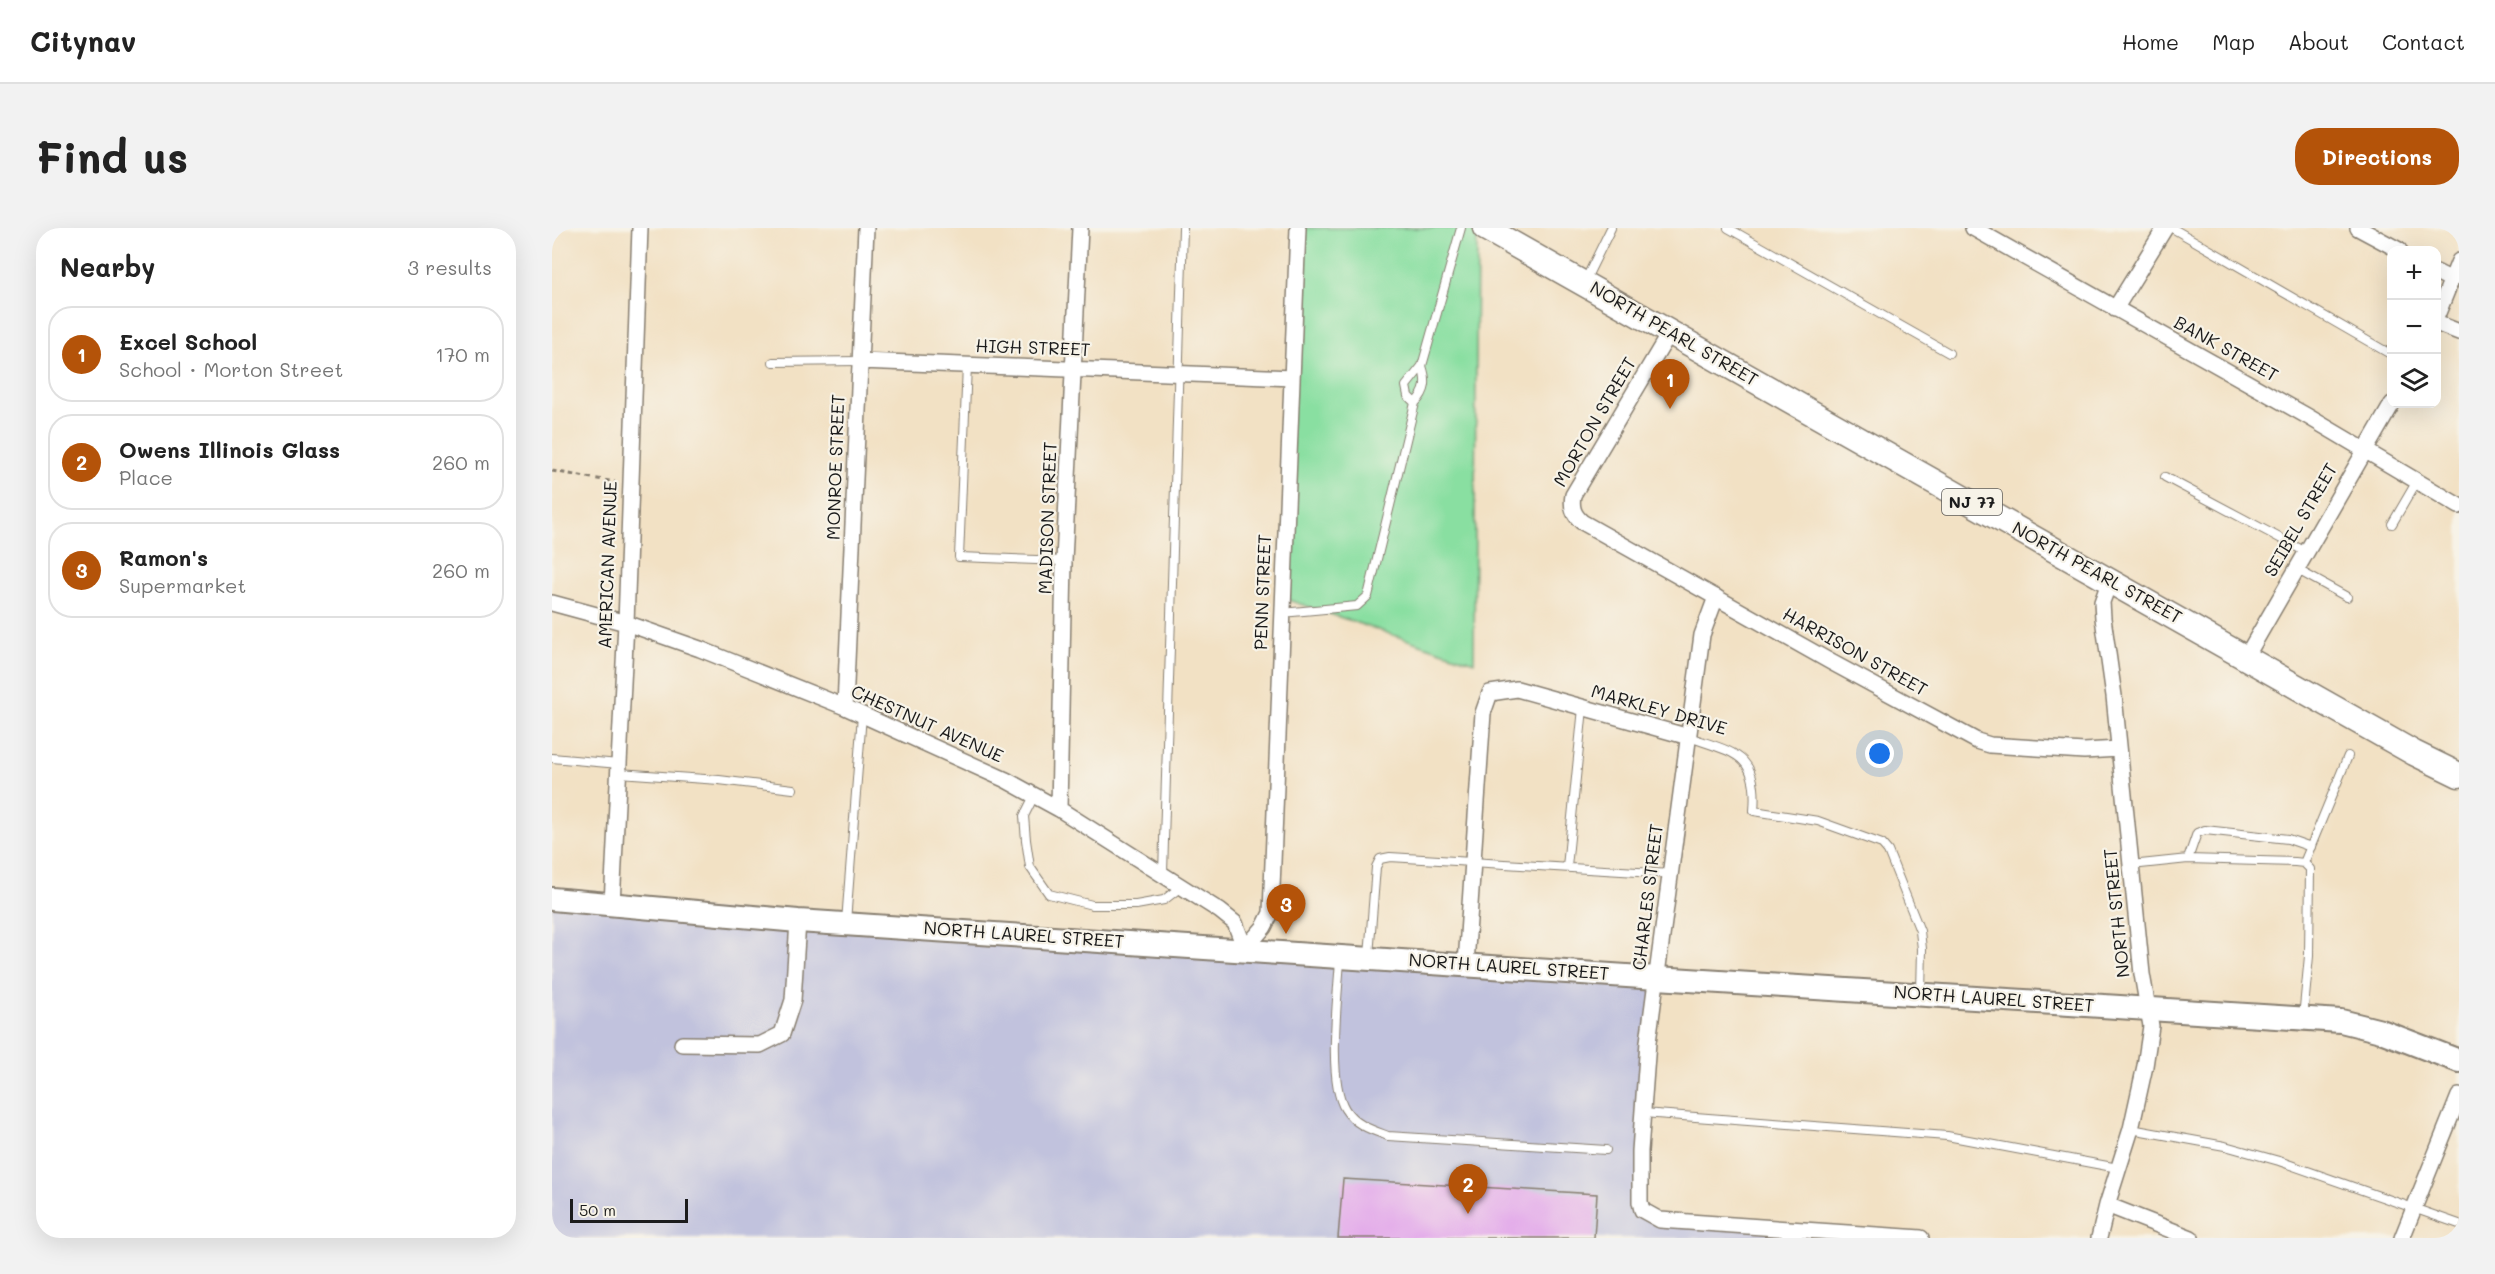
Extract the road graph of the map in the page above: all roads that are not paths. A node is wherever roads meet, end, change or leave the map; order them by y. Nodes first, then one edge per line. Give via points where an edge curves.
1 (640, 228) edge
2 (866, 228) edge
3 (1080, 228) edge
4 (1183, 228) edge
5 (1298, 228) edge
6 (1461, 228) edge
7 (1485, 228) edge
8 (1611, 228) edge
9 (1728, 228) edge
10 (1973, 228) edge
11 (2165, 228) edge
12 (2172, 228) edge
13 (2358, 228) edge
14 (2391, 246) edge
15 (2459, 261) edge
16 (2441, 274) edge
17 (2452, 280) junction
18 (1584, 283) junction
19 (2441, 306) edge
20 (2115, 309) junction
21 (2441, 325) edge
22 (1670, 332) junction
23 (2459, 332) edge
24 (1949, 352) dead end
25 (2389, 354) edge
26 (860, 361) junction
27 (773, 362) dead end
28 (968, 365) junction
29 (1422, 366) junction
30 (1074, 369) junction
31 (1177, 374) junction
32 (1292, 378) junction
33 (1415, 403) junction
34 (2390, 408) edge
35 (2364, 450) junction
36 (2165, 477) dead end
37 (2417, 481) junction
38 (2459, 506) edge
39 (2392, 524) dead end
40 (1590, 526) joint
41 (2306, 552) junction
42 (1064, 561) junction
43 (2296, 569) junction
44 (2110, 580) junction
45 (1716, 597) junction
46 (2347, 597) dead end
47 (552, 603) edge
48 (1281, 613) junction
49 (626, 623) junction
50 (2246, 657) junction
51 (845, 707) junction
52 (1583, 708) junction
53 (862, 715) junction
54 (1689, 737) junction
55 (2119, 749) junction
56 (2348, 756) dead end
57 (552, 758) edge
58 (619, 769) junction
59 (2459, 775) edge
60 (793, 789) dead end
61 (1034, 796) junction
62 (1059, 809) junction
63 (2311, 847) junction
64 (2188, 859) junction
65 (1473, 861) junction
66 (2304, 863) junction
67 (2131, 865) junction
68 (1567, 867) junction
69 (1163, 873) junction
70 (1671, 874) junction
71 (1182, 886) junction
72 (552, 899) edge
73 (612, 904) junction
74 (798, 921) junction
75 (846, 924) junction
76 (1245, 949) junction
77 (1340, 956) junction
78 (1369, 957) junction
79 (1466, 964) junction
80 (1657, 978) junction
81 (1921, 994) junction
82 (2148, 1009) junction
83 (2303, 1018) junction
84 (682, 1044) dead end
85 (2459, 1061) edge
86 (2459, 1095) edge
87 (1643, 1113) junction
88 (2131, 1129) junction
89 (1606, 1150) dead end
90 (2118, 1168) junction
91 (2107, 1205) junction
92 (2414, 1208) junction
93 (2459, 1224) edge
94 (1868, 1236) edge
95 (1921, 1238) edge
96 (2099, 1238) edge
97 (2191, 1238) edge
98 (2402, 1238) edge

1 - 49 street, AMERICAN AVENUE
2 - 26 street, MONROE STREET
3 - 30 street, MADISON STREET
4 - 31 lane
5 - 32 street, PENN STREET
6 - 29 lane
7 - 18 main road, NORTH PEARL STREET / NJ 77
8 - 18 lane
9 - 24 lane
10 - 20 street, BANK STREET
11 - 20 street
12 - 25 lane
13 - 14 street
15 - 17 street
16 - 17 street
17 - 19 street
18 - 22 main road, NORTH PEARL STREET / NJ 77
20 - 35 street, BANK STREET
21 - 23 street
22 - 40 street, MORTON STREET via 1573,495 1574,515
22 - 44 main road, NORTH PEARL STREET / NJ 77
26 - 27 lane, HIGH STREET
26 - 28 street, HIGH STREET
26 - 51 street, MONROE STREET
28 - 30 street, HIGH STREET
28 - 42 lane via 959,557
29 - 33 lane via 1426,379 1424,394
29 - 33 lane via 1406,386
30 - 31 street, HIGH STREET
30 - 42 street, MADISON STREET
31 - 32 street, HIGH STREET
31 - 69 lane
32 - 48 street, PENN STREET
33 - 48 lane via 1368,596 1357,606 1342,609
34 - 35 street, SEIBEL STREET
35 - 37 street, BANK STREET
35 - 41 street, SEIBEL STREET
36 - 41 lane
37 - 38 street, BANK STREET
37 - 39 lane
40 - 45 street, HARRISON STREET
41 - 43 street, SEIBEL STREET
42 - 62 street, MADISON STREET
43 - 46 lane
43 - 50 street, SEIBEL STREET
44 - 50 main road, NORTH PEARL STREET / NJ 77
44 - 55 street, NORTH STREET via 2102,602
45 - 54 street, CHARLES STREET via 1702,635
45 - 55 street, HARRISON STREET via 1977,741 2084,751
47 - 49 street, CHESTNUT AVENUE
48 - 76 street, PENN STREET via 1271,913
49 - 51 street, CHESTNUT AVENUE
49 - 58 street, AMERICAN AVENUE
50 - 59 main road, NORTH PEARL STREET / NJ 77
51 - 53 street, CHESTNUT AVENUE
52 - 54 street, MARKLEY DRIVE
52 - 65 street, MARKLEY DRIVE via 1516,689 1490,693 1483,713
52 - 68 lane
53 - 61 street, CHESTNUT AVENUE
53 - 75 lane
54 - 70 street, CHARLES STREET
54 - 81 lane, MARKLEY DRIVE via 1732,752 1745,761 1754,777 1754,811 1818,821 1882,844 1920,931
55 - 67 street, NORTH STREET
56 - 63 lane
57 - 58 lane
58 - 60 lane
58 - 73 street, AMERICAN AVENUE
61 - 62 street, CHESTNUT AVENUE
61 - 71 lane via 1024,816 1026,840 1030,867 1048,894 1092,905 1136,905 1164,900
62 - 69 street, CHESTNUT AVENUE
63 - 64 lane via 2288,839 2205,830 2197,833
63 - 66 lane
64 - 66 lane
64 - 67 lane
65 - 68 lane
65 - 78 lane via 1380,859 1376,867
65 - 79 street, MARKLEY DRIVE
66 - 83 lane via 2310,868 2310,879
67 - 82 street, NORTH STREET
68 - 70 lane
69 - 71 street, CHESTNUT AVENUE
70 - 80 street, CHARLES STREET
71 - 76 street, CHESTNUT AVENUE via 1235,923
72 - 73 street, NORTH LAUREL STREET
73 - 74 street, NORTH LAUREL STREET
74 - 75 street, NORTH LAUREL STREET
74 - 84 street via 793,1000 782,1034 760,1045
75 - 76 street, NORTH LAUREL STREET
76 - 77 street, NORTH LAUREL STREET
77 - 78 street, NORTH LAUREL STREET
77 - 89 lane via 1337,1085 1345,1109 1364,1128 1388,1136
78 - 79 street, NORTH LAUREL STREET
79 - 80 street, NORTH LAUREL STREET
80 - 81 street, NORTH LAUREL STREET
80 - 87 street, CHARLES STREET
81 - 82 street, NORTH LAUREL STREET
82 - 83 street, NORTH LAUREL STREET
82 - 88 street, NORTH STREET via 2150,1036
83 - 85 street, NORTH LAUREL STREET via 2359,1024
86 - 92 street
87 - 90 lane via 1947,1136
87 - 94 street, CHARLES STREET via 1641,1206 1660,1220
88 - 90 street, NORTH STREET
88 - 92 lane via 2225,1146 2279,1161
90 - 91 street, NORTH STREET
91 - 96 street, NORTH STREET
91 - 97 street
92 - 93 lane
92 - 98 street
94 - 95 street

